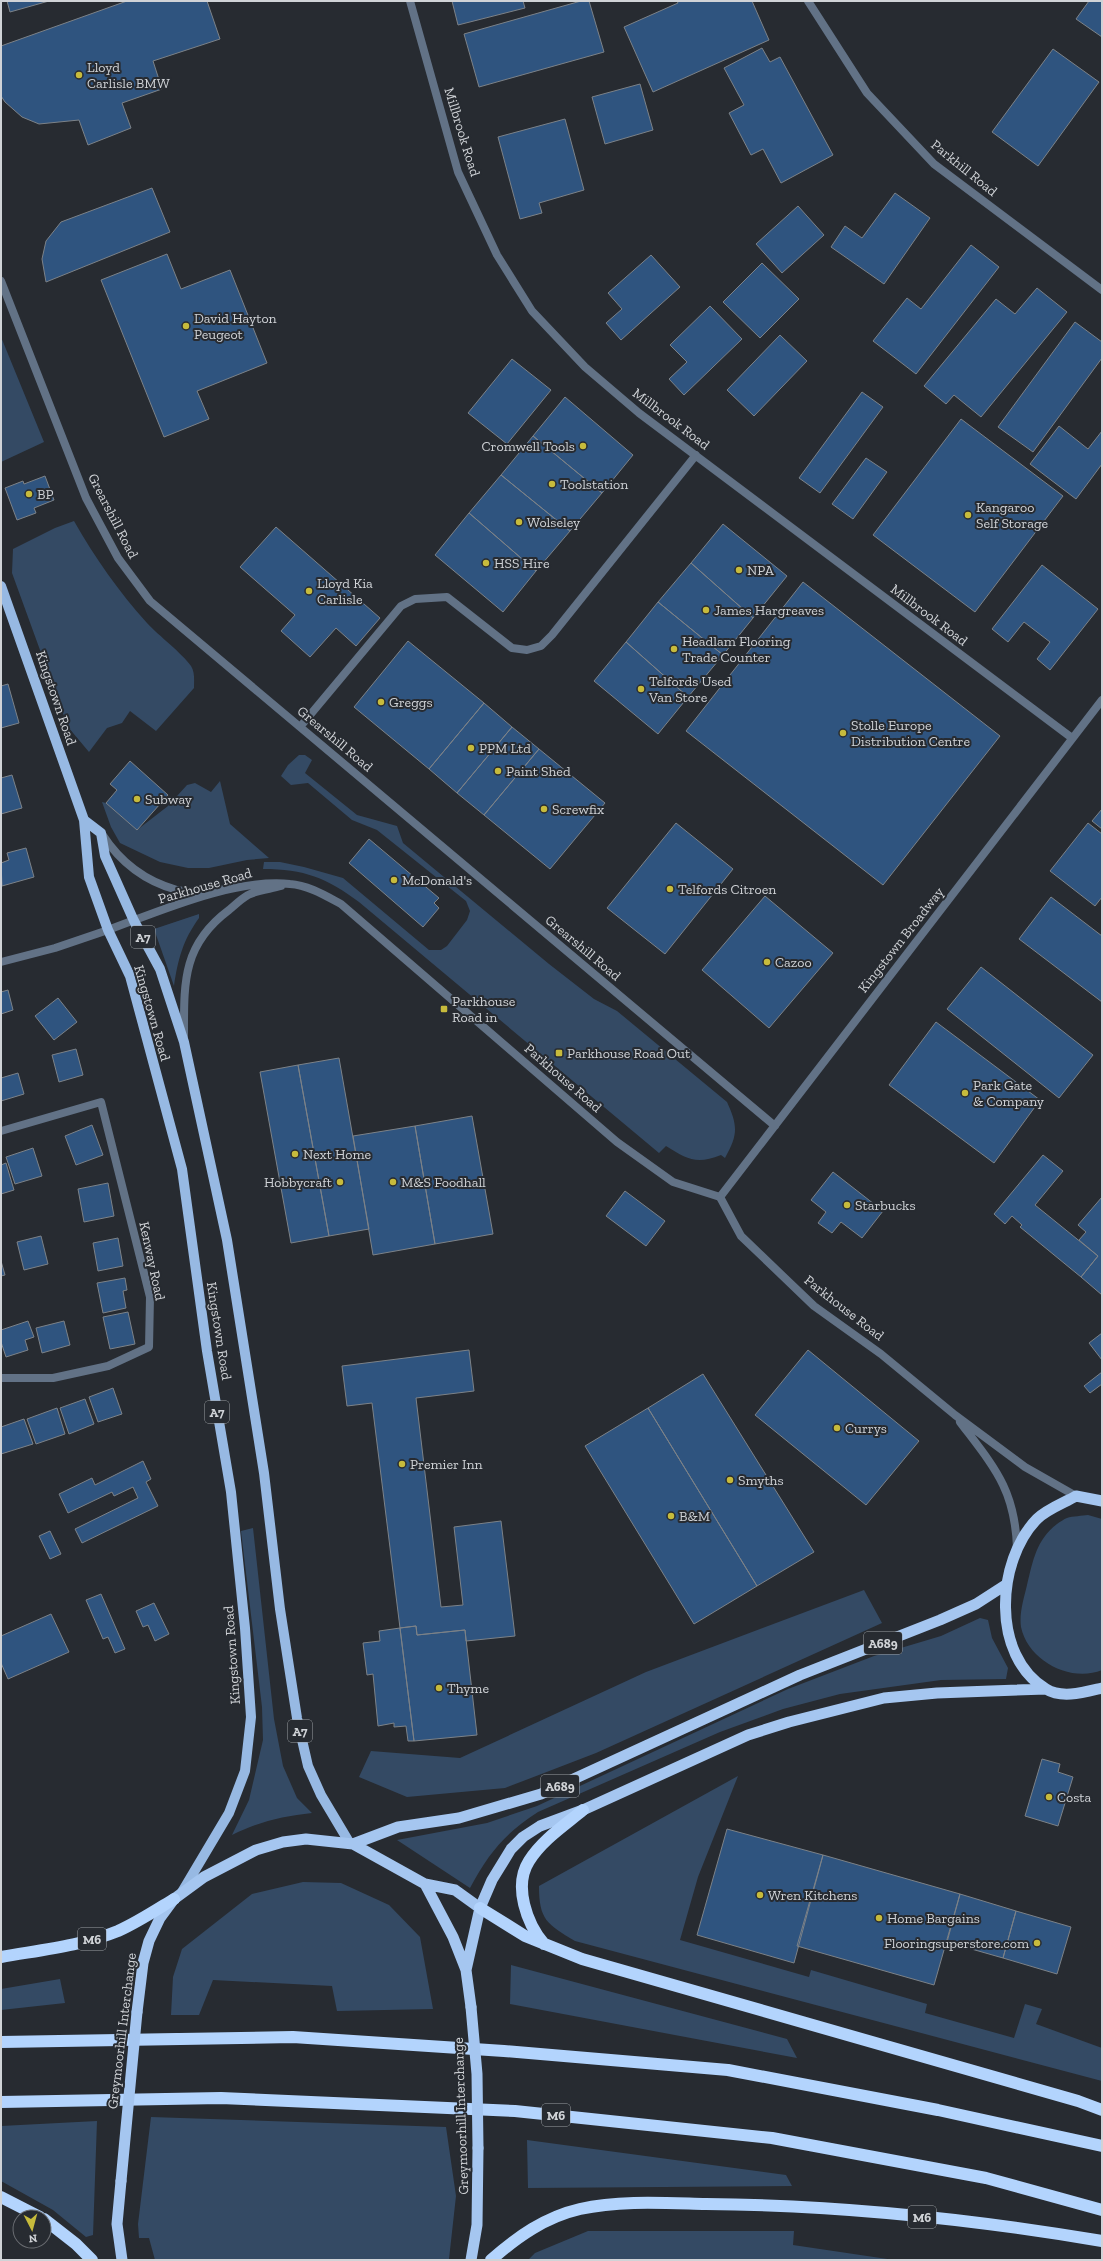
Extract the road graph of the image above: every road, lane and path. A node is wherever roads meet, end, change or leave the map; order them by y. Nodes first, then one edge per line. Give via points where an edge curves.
1 (410, 1) edge
2 (808, 1) edge
3 (1, 281) edge
4 (1102, 290) edge
5 (696, 455) junction
6 (1, 586) edge
7 (1102, 700) edge
8 (300, 727) junction
9 (1072, 738) junction
10 (84, 820) junction
11 (101, 833) junction
12 (292, 884) junction
13 (232, 889) junction
14 (134, 921) junction
15 (108, 930) junction
16 (1, 962) edge
17 (184, 1042) junction
18 (775, 1126) junction
19 (1, 1132) edge
20 (720, 1197) junction
21 (1, 1378) edge
22 (955, 1415) junction
23 (1076, 1496) junction
24 (1099, 1497) edge
25 (1017, 1548) junction
26 (1008, 1584) junction
27 (1102, 1688) edge
28 (1046, 1689) junction
29 (583, 1810) junction
30 (351, 1843) junction
31 (425, 1884) junction
32 (178, 1896) junction
33 (480, 1908) junction
34 (546, 1945) junction
35 (1, 1957) edge
36 (466, 1970) junction
37 (1, 2042) edge
38 (1, 2102) edge
39 (1102, 2110) edge
40 (1102, 2146) edge
41 (1, 2197) edge
42 (24, 2209) edge
43 (1102, 2210) edge
44 (52, 2225) edge
45 (1102, 2241) edge
46 (92, 2260) edge
47 (122, 2260) edge
48 (471, 2260) edge
49 (491, 2260) edge

1 - 5 street, Millbrook Road via 458,172 497,255 532,312 585,367 639,413
2 - 4 street, Parkhill Road via 867,93 934,164
3 - 8 street, Grearshill Road via 86,498 118,558 150,600
5 - 8 street via 541,646 527,650 512,648 447,597 415,599 401,606
5 - 9 street, Millbrook Road
6 - 10 main road, Kingstown Road / A7
7 - 9 street, Kingstown Broadway
8 - 18 street, Grearshill Road
9 - 18 street, Kingstown Broadway
10 - 11 main road
10 - 15 main road, Kingstown Road / A7 via 89,877
11 - 13 street via 112,850 143,877 178,890
11 - 14 main road, Kingstown Road / A7 via 105,856
12 - 13 street, Parkhouse Road via 262,883
12 - 17 street via 249,895 216,919 197,941 187,970
12 - 20 street, Parkhouse Road via 315,891 341,904 617,1142 672,1182
13 - 14 street, Parkhouse Road
14 - 15 street, Parkhouse Road
14 - 17 main road, Kingstown Road / A7 via 160,969
15 - 16 street, Parkhouse Road via 55,948
15 - 32 main road, Kingstown Road / A7 via 130,976 182,1170 207,1351 231,1492 245,1628 251,1717 245,1771 229,1813
17 - 30 main road, Kingstown Road / A7 via 227,1240 264,1473 280,1609 297,1718 308,1766 321,1794
18 - 20 street, Kingstown Broadway
19 - 21 street, Kenway Road via 101,1102 150,1297 149,1347 108,1366 52,1378
20 - 22 street, Parkhouse Road via 741,1236 814,1306 881,1354
22 - 23 street, Parkhouse Road via 1025,1467
22 - 25 street, Parkhouse Road via 998,1474 1012,1505 1016,1522
23 - 24 highway
23 - 25 highway via 1037,1518
25 - 26 highway
26 - 28 highway via 1006,1622 1011,1643 1018,1661 1031,1677
26 - 30 highway, A689 via 964,1609 800,1675 541,1794 459,1818 398,1827
27 - 28 highway via 1070,1694
28 - 29 highway, A689 via 937,1692 899,1696 821,1713 748,1735
29 - 33 highway, A689 via 540,1826 523,1837 499,1866
29 - 34 highway via 537,1849 528,1862 523,1893 524,1908 529,1922
30 - 31 highway, Greymoorhill Interchange
30 - 32 highway, Greymoorhill Interchange via 306,1839 283,1842 256,1850 204,1877
31 - 33 highway via 455,1890
31 - 36 highway, Greymoorhill Interchange via 453,1937
32 - 35 highway, M6 via 136,1922 103,1936
32 - 47 highway, Greymoorhill Interchange, bridge via 160,1918 149,1941 143,1963 117,2224
33 - 34 highway via 525,1936
33 - 36 highway, A689
34 - 39 highway via 582,1959
36 - 48 highway, Greymoorhill Interchange, bridge via 477,2074 477,2225
37 - 40 highway via 293,2037 504,2051 728,2070 938,2110
38 - 43 highway, M6 via 221,2098 515,2111 772,2138 986,2178
41 - 42 highway
44 - 46 highway
45 - 49 highway, M6 via 1009,2225 838,2209 653,2203 601,2206 560,2215 522,2235

